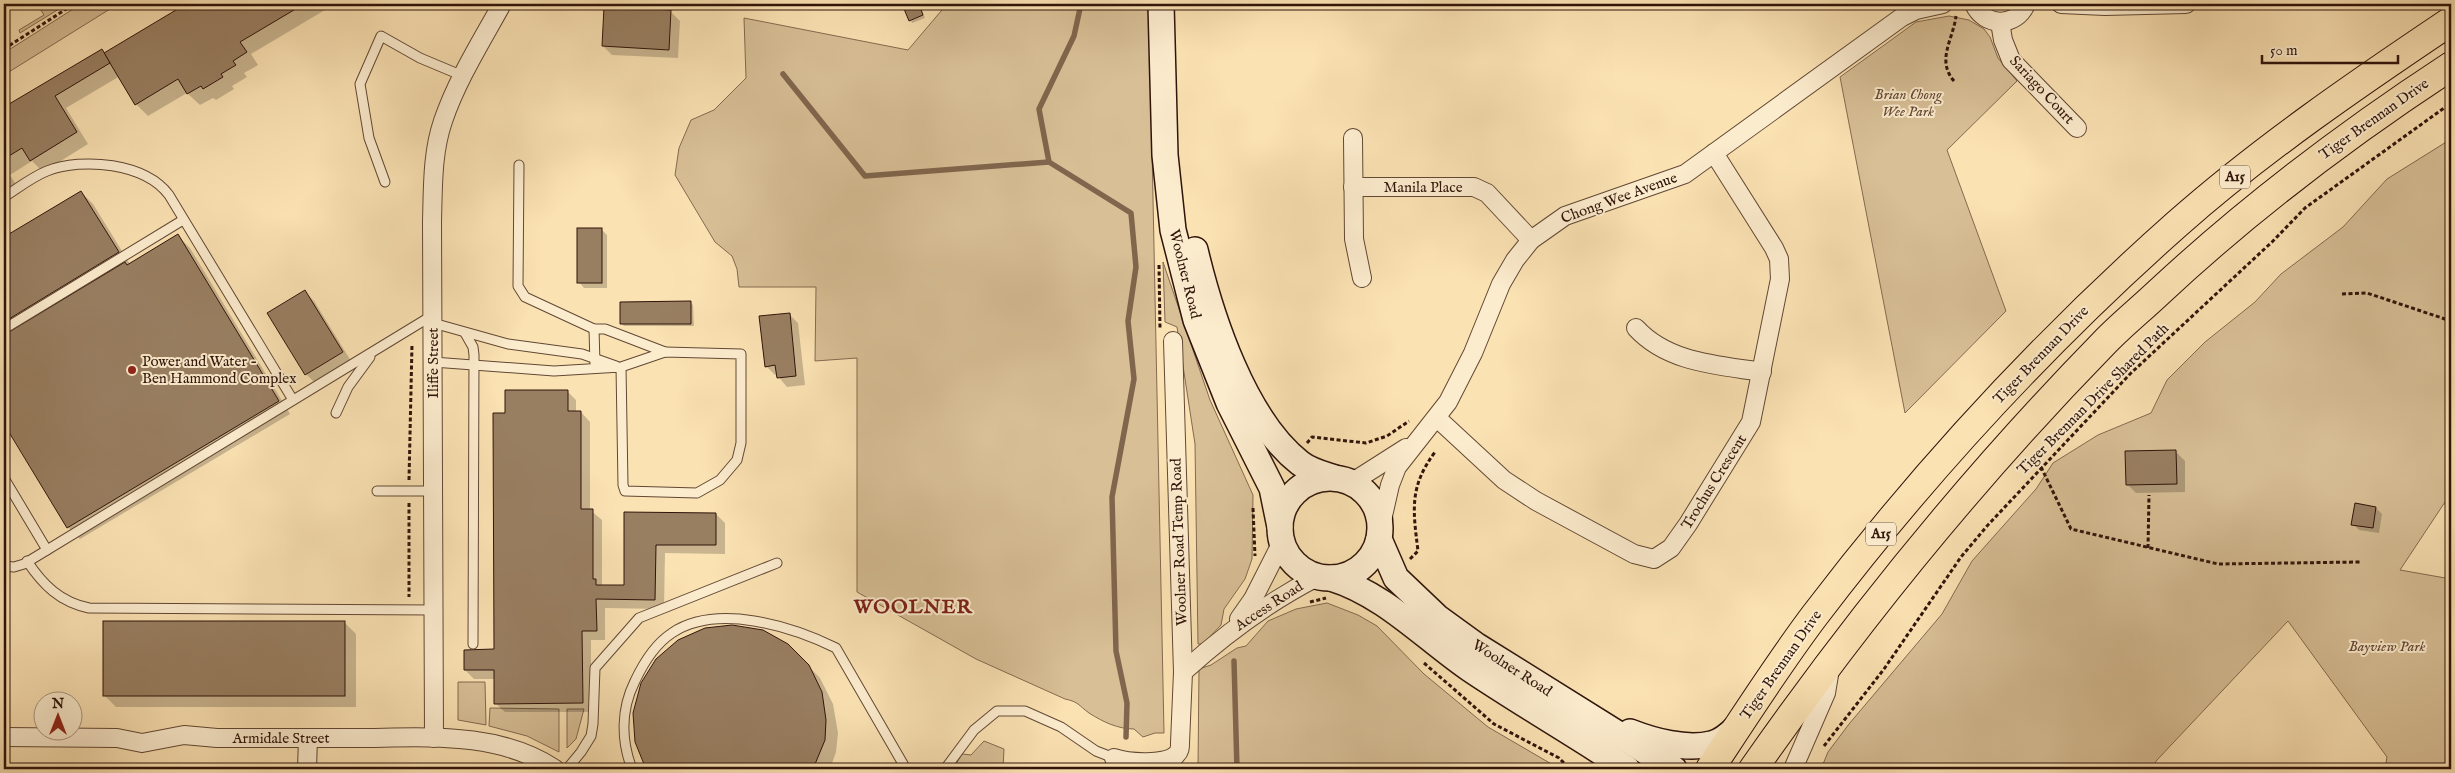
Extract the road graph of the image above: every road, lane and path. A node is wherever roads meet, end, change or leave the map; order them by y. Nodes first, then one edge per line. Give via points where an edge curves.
1 (74, 4) edge
2 (502, 4) edge
3 (1161, 4) edge
4 (1176, 4) edge
5 (1974, 4) edge
6 (2026, 4) edge
7 (2061, 4) edge
8 (2186, 4) edge
9 (1950, 7) edge
10 (2451, 21) edge
11 (2000, 22) junction
12 (4, 49) edge
13 (2451, 66) edge
14 (463, 76) junction
15 (1954, 81) dead end
16 (2451, 103) edge
17 (2077, 128) dead end
18 (1353, 138) dead end
19 (1714, 153) junction
20 (519, 165) dead end
21 (385, 182) dead end
22 (1353, 187) junction
23 (4, 197) edge
24 (184, 220) junction
25 (1531, 240) junction
26 (1362, 278) dead end
27 (2342, 294) dead end
28 (433, 319) junction
29 (2451, 322) edge
30 (412, 328) junction
31 (1636, 328) dead end
32 (4, 329) edge
33 (594, 329) junction
34 (465, 333) junction
35 (1173, 341) dead end
36 (379, 348) junction
37 (665, 352) junction
38 (594, 358) junction
39 (433, 362) junction
40 (473, 364) junction
41 (622, 367) junction
42 (595, 369) junction
43 (1762, 372) junction
44 (293, 400) junction
45 (336, 413) dead end
46 (1437, 418) junction
47 (1423, 433) junction
48 (1435, 452) dead end
49 (1294, 458) junction
50 (2041, 467) junction
51 (4, 478) edge
52 (1343, 481) junction
53 (377, 492) dead end
54 (408, 492) junction
55 (434, 492) junction
56 (2149, 495) dead end
57 (1253, 504) dead end
58 (1379, 534) junction
59 (1281, 535) junction
60 (2148, 548) junction
61 (47, 550) junction
62 (2360, 562) dead end
63 (777, 563) dead end
64 (23, 564) junction
65 (4, 566) edge
66 (4, 571) edge
67 (1394, 574) junction
68 (1265, 576) junction
69 (1326, 584) junction
70 (1284, 594) junction
71 (409, 610) junction
72 (434, 610) junction
73 (1222, 638) junction
74 (473, 644) dead end
75 (1418, 656) dead end
76 (1833, 656) junction
77 (1183, 672) junction
78 (1603, 725) junction
79 (1739, 725) junction
80 (4, 738) edge
81 (308, 738) junction
82 (434, 738) junction
83 (1820, 751) dead end
84 (1114, 758) joint
85 (1605, 761) edge
86 (307, 769) edge
87 (555, 769) edge
88 (567, 769) edge
89 (632, 769) edge
90 (906, 769) edge
91 (945, 769) edge
92 (1570, 769) edge
93 (1628, 769) edge
94 (1674, 769) edge
95 (1710, 769) edge
96 (1752, 769) edge
97 (1793, 769) edge

1 - 12 path
2 - 14 street, Iliffe Street
3 - 59 main road, Woolner Road via 1165,155 1173,230 1196,320 1229,403 1272,488
4 - 49 main road, Woolner Road via 1181,165 1201,275 1216,322 1243,386 1264,423
5 - 11 street via 1982,16
6 - 11 street via 2015,18
7 - 8 street
9 - 15 path via 1945,62 1946,71
9 - 19 street, Chong Wee Avenue via 1916,10 1902,17
10 - 79 main road, Tiger Brennan Drive / A15 via 2267,151 2179,223 2038,355 1936,467 1814,616
11 - 17 street, Sariago Court via 2003,40 2012,60
13 - 76 main road, Tiger Brennan Drive / A15 via 2282,185 2104,343 1960,500
14 - 21 lane via 420,58 381,36 360,84 369,138
14 - 28 street, Iliffe Street via 443,123 435,155
16 - 50 path, Tiger Brennan Drive Shared Path via 2305,208 2130,374
18 - 22 street
19 - 25 street, Chong Wee Avenue via 1681,176 1565,216
19 - 43 street, Trochus Crescent via 1779,259 1780,279
20 - 33 lane via 518,286 525,297
22 - 25 street, Manila Place via 1474,187 1487,193
22 - 26 street via 1354,239
23 - 24 lane via 47,171 70,166 109,166 134,171 154,180
24 - 32 lane
24 - 44 lane
25 - 46 street, Chong Wee Avenue via 1501,284 1461,379
27 - 29 path via 2367,293
28 - 30 lane
28 - 34 lane
28 - 39 street, Iliffe Street
30 - 36 lane
30 - 54 path
31 - 43 street via 1647,340 1669,353
33 - 37 lane via 624,335
33 - 38 lane
34 - 38 lane via 508,344
34 - 40 lane via 473,347
35 - 77 street, Woolner Road Temp Road
36 - 44 lane
36 - 45 lane via 354,376
37 - 41 lane
37 - 41 lane via 741,354 741,443 737,460 720,480 697,493 625,491
38 - 41 lane
38 - 42 lane
39 - 40 lane
39 - 55 street, Iliffe Street
40 - 42 lane via 554,371
40 - 74 lane
41 - 42 lane
43 - 46 street, Trochus Crescent via 1751,422 1743,438 1671,548 1654,559 1634,554 1520,490 1487,466
44 - 61 lane
46 - 47 street, Chong Wee Avenue
47 - 49 path via 1409,421 1388,436 1366,443 1312,437
47 - 52 street, Chong Wee Avenue via 1400,452
47 - 58 street, Chong Wee Avenue via 1393,475
48 - 67 path via 1423,468 1413,498 1418,551
49 - 52 main road, Woolner Road via 1307,468
50 - 60 path via 2071,529
50 - 83 path, Tiger Brennan Drive Shared Path via 1961,557 1895,654
51 - 61 lane
52 - 58 main road via 1370,498 1379,516
52 - 59 main road via 1313,481 1295,492 1285,506
53 - 54 lane
54 - 55 lane
54 - 71 path
55 - 72 street, Iliffe Street
56 - 60 path
57 - 68 path via 1255,566
58 - 67 main road, Woolner Road
58 - 69 main road via 1372,555 1361,567
59 - 68 street, Access Road
59 - 69 main road via 1287,555 1297,566
60 - 62 path via 2218,564
61 - 64 lane
63 - 88 lane via 639,618 595,668 591,736
64 - 65 lane
64 - 66 lane
64 - 71 lane via 56,594 89,608
67 - 78 main road, Woolner Road via 1420,603 1477,646
68 - 73 street, Access Road via 1246,610
69 - 70 street, Access Road
69 - 70 path via 1296,606
69 - 85 main road, Woolner Road via 1356,587
70 - 73 street, Access Road
71 - 72 lane
72 - 82 street, Iliffe Street
73 - 77 street, Access Road
75 - 92 path via 1494,724 1559,758
76 - 96 main road, Tiger Brennan Drive / A15
76 - 97 street via 1826,693
77 - 84 street, Woolner Road Temp Road via 1179,751 1172,758 1127,762
78 - 79 main road via 1668,742 1702,745 1720,741
78 - 94 main road, Woolner Road
79 - 95 main road, Tiger Brennan Drive / A15
80 - 81 street, Armidale Street via 117,738 142,742 189,735
81 - 82 street, Armidale Street
81 - 86 street
82 - 87 street, Armidale Street via 502,746 536,758
84 - 91 lane via 1096,751 1061,727 1025,711 997,711 974,730
85 - 93 main road, Woolner Road
89 - 90 lane via 624,734 624,714 645,660 671,633 699,622 736,618 816,638 836,648

